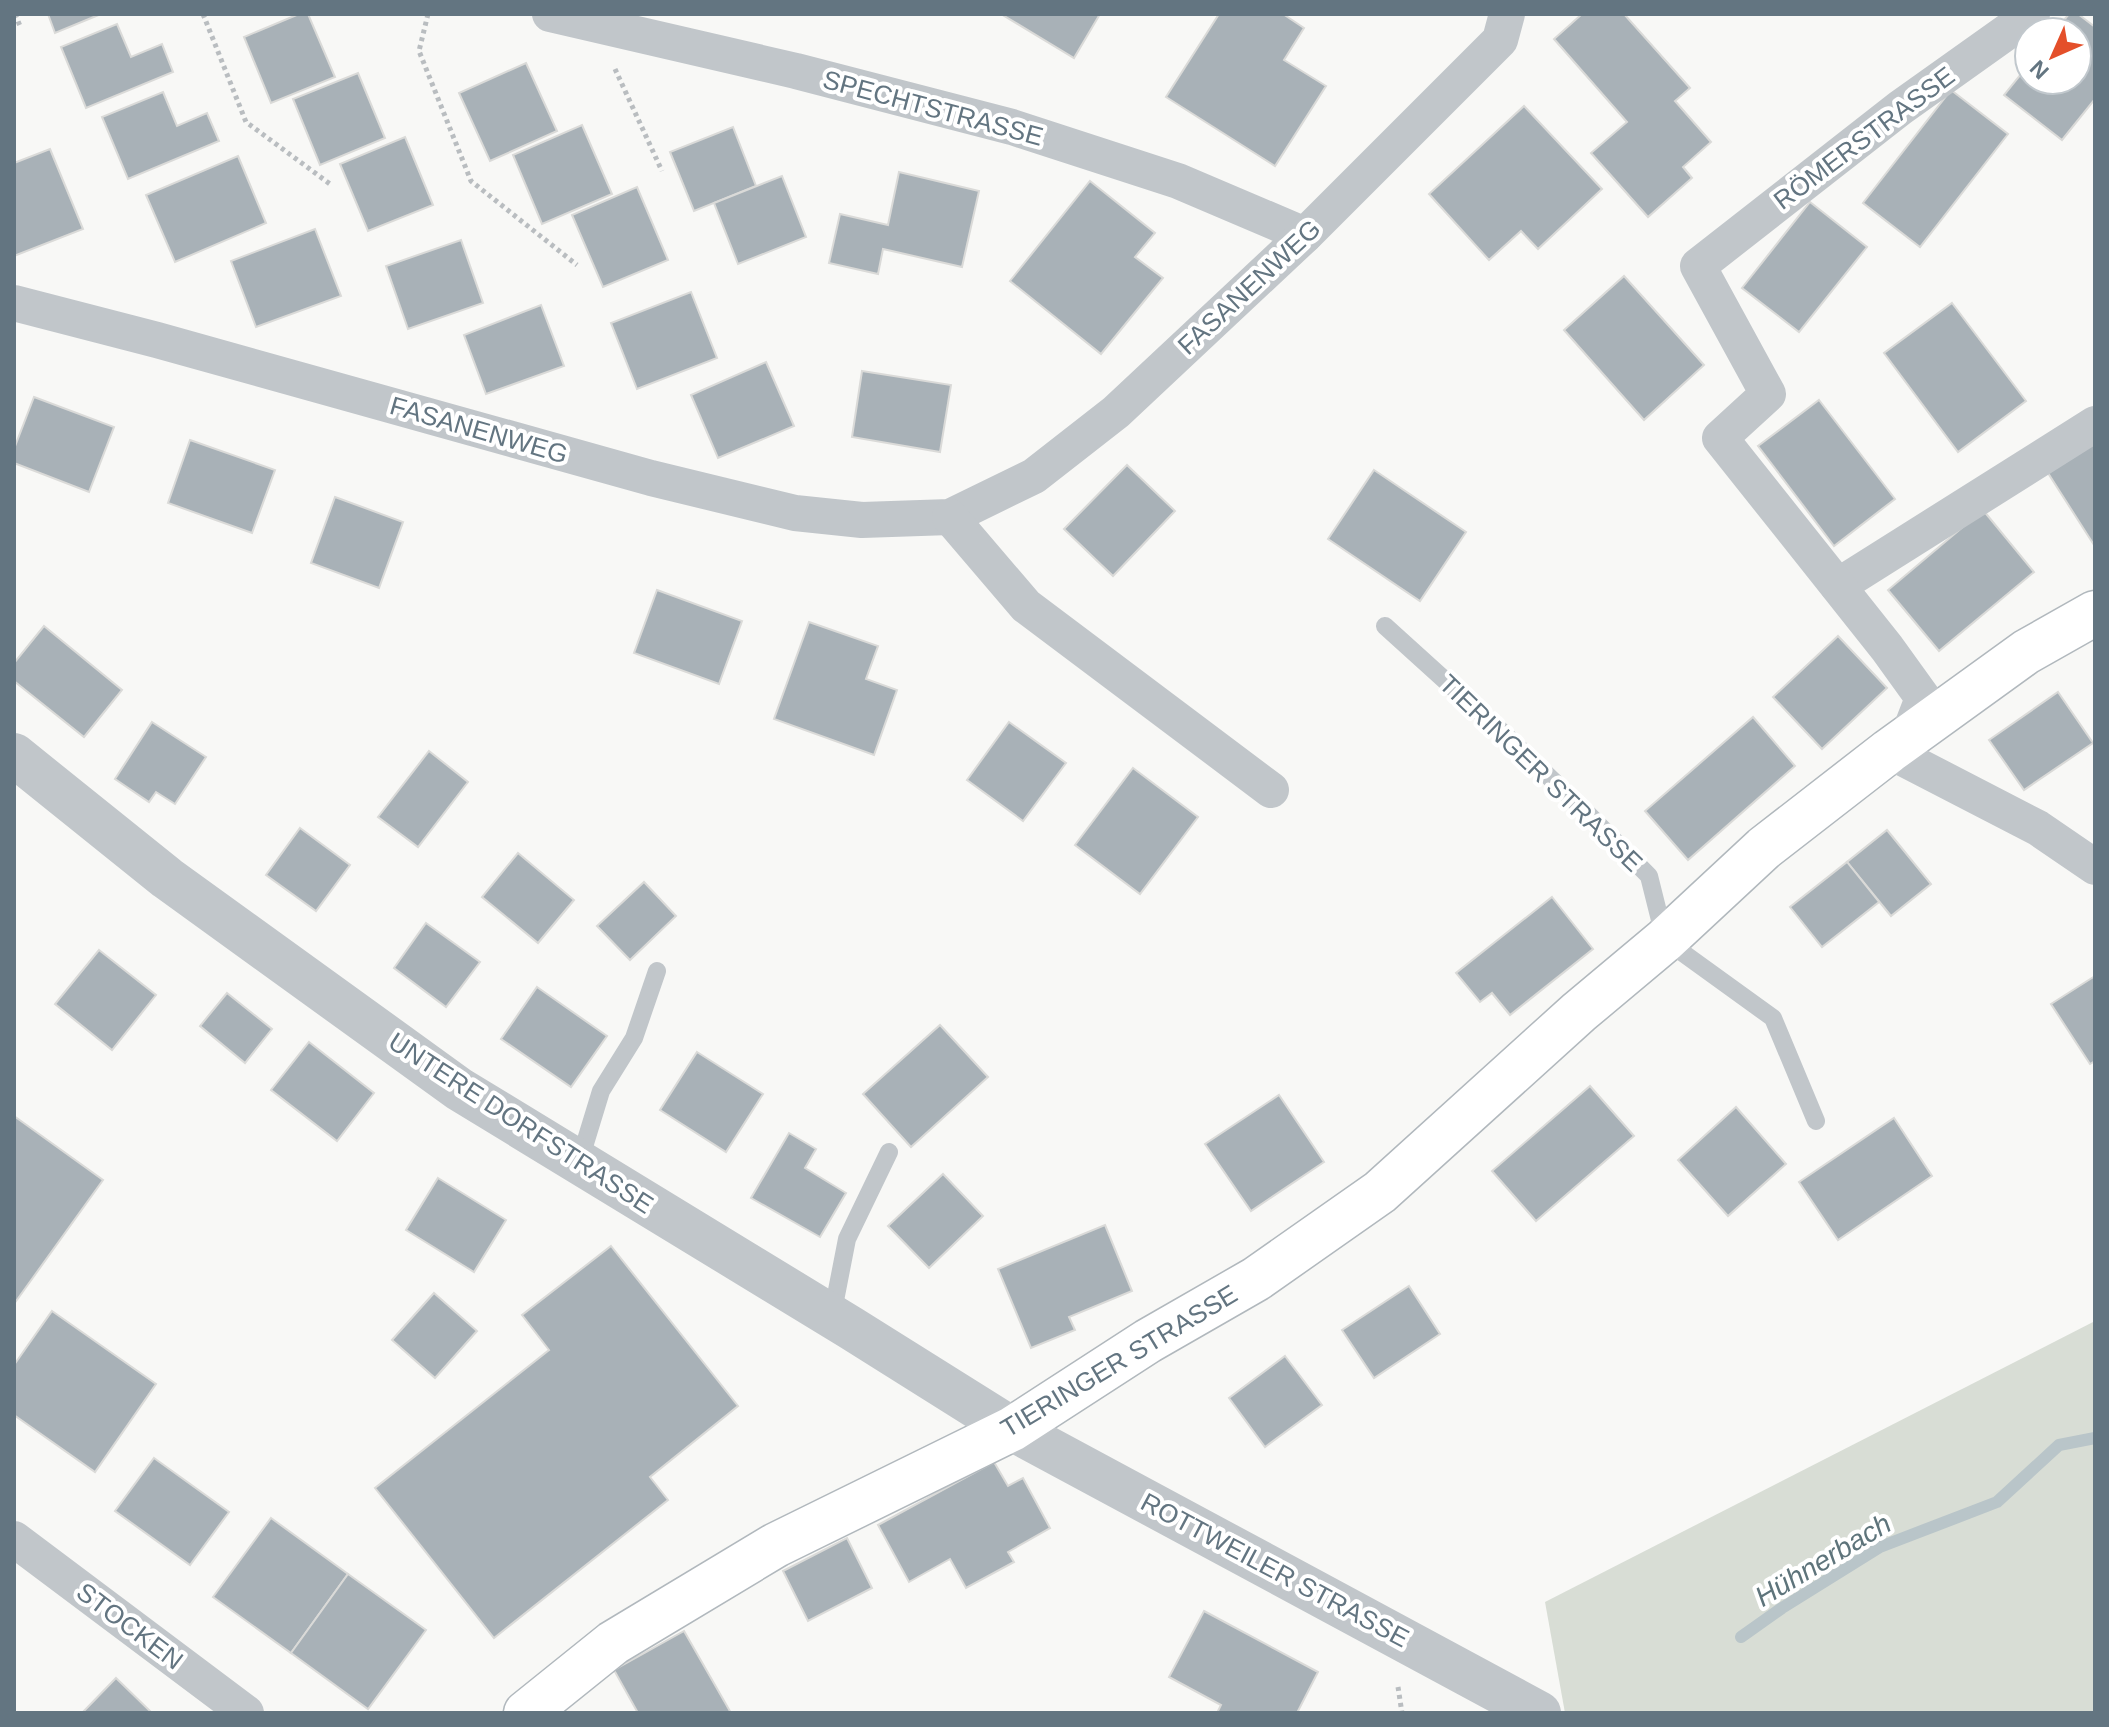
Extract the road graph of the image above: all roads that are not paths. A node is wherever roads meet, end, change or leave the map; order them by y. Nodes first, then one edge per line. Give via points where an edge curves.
1 (550, 14) edge
2 (1507, 14) edge
3 (2032, 14) edge
4 (1305, 235) junction
5 (14, 303) edge
6 (2095, 424) edge
7 (950, 517) junction
8 (1838, 586) junction
9 (2095, 613) edge
10 (1385, 626) dead end
11 (1898, 744) junction
12 (14, 755) edge
13 (1271, 790) dead end
14 (2095, 867) edge
15 (1665, 940) junction
16 (657, 971) dead end
17 (1816, 1121) dead end
18 (889, 1152) dead end
19 (579, 1163) junction
20 (832, 1316) junction
21 (1012, 1429) junction
22 (14, 1539) edge
23 (246, 1713) edge
24 (526, 1713) edge
25 (1539, 1713) edge

1 - 4 street, SPECHTSTRASSE via 1012,127 1178,181
2 - 4 street, FASANENWEG via 1500,40
3 - 8 street, RÖMERSTRASSE via 1900,108 1698,266 1768,394 1720,438
4 - 7 street, FASANENWEG via 1116,412 1034,476
5 - 7 street, FASANENWEG via 795,513 862,520
6 - 8 street
7 - 13 street via 1026,606
8 - 11 street via 1923,698
9 - 11 main road, TIERINGER STRASSE via 2026,652
10 - 15 lane, TIERINGER STRASSE via 1649,876
11 - 14 street
11 - 15 main road, TIERINGER STRASSE via 1764,848
12 - 19 street, UNTERE DORFSTRASSE via 167,878 459,1089
15 - 17 lane via 1773,1018
15 - 21 main road, TIERINGER STRASSE via 1380,1192 1256,1279
16 - 19 lane via 634,1038 601,1091
18 - 20 lane via 847,1239
19 - 20 street, UNTERE DORFSTRASSE
20 - 21 street, UNTERE DORFSTRASSE
21 - 24 main road, TIERINGER STRASSE via 776,1545 613,1643
21 - 25 street, ROTTWEILER STRASSE
22 - 23 street, STOCKEN

